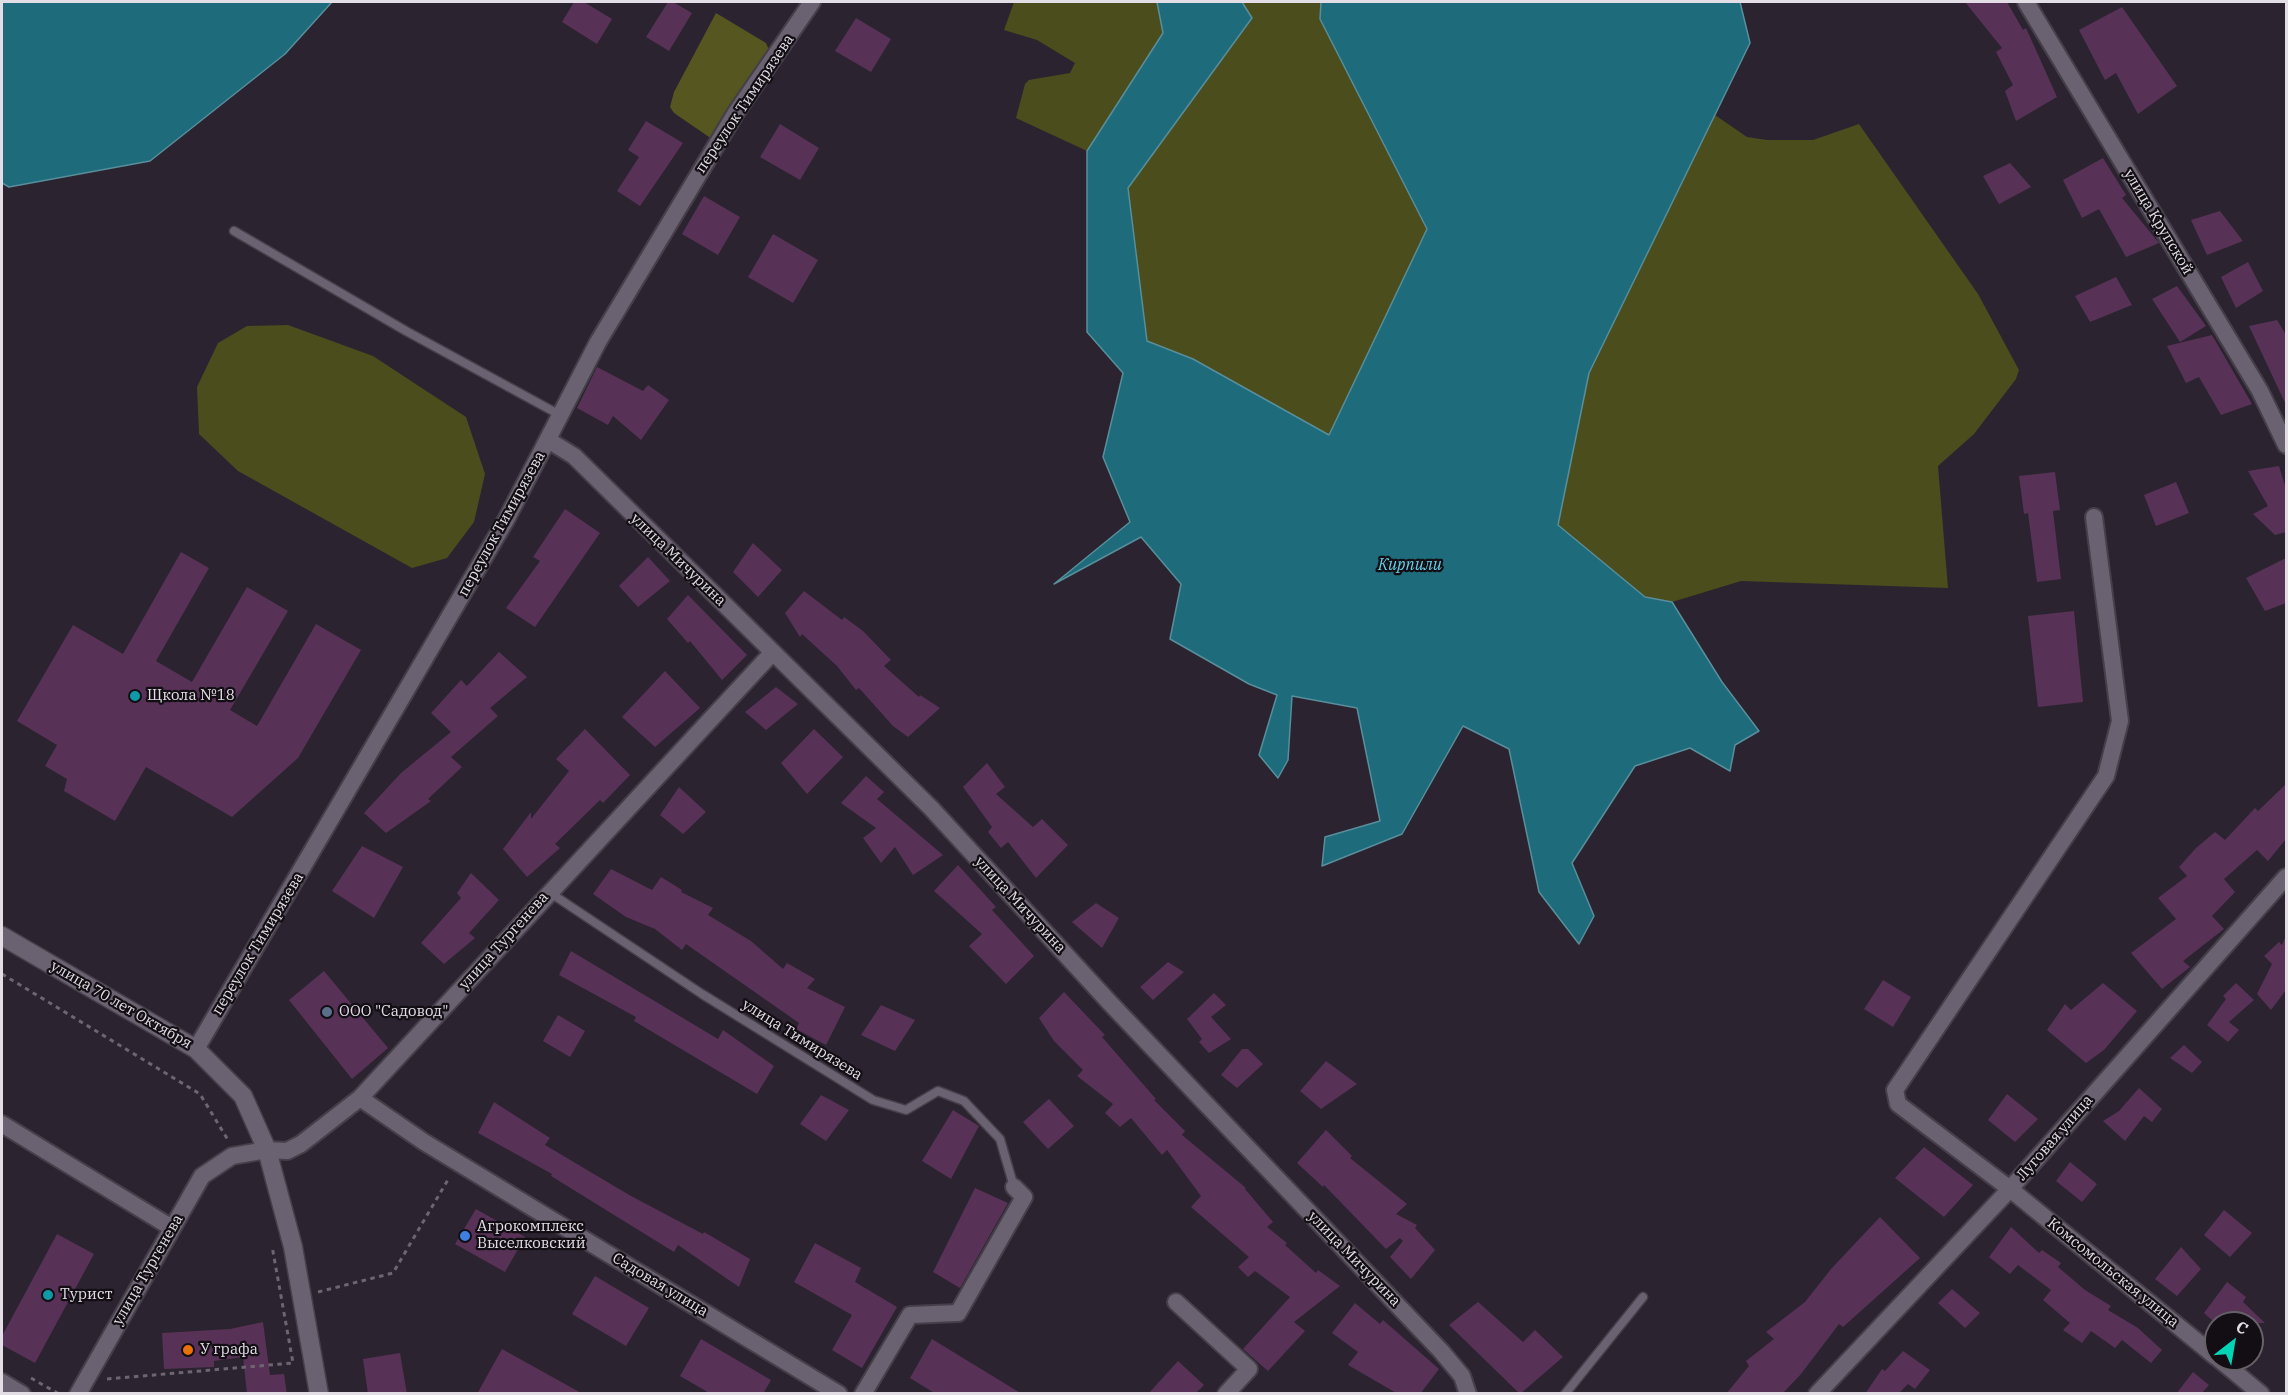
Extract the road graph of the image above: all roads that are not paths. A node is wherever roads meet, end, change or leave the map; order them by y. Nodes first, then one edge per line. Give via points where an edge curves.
1 (812, 2) edge
2 (2026, 2) edge
3 (234, 231) dead end
4 (560, 416) junction
5 (548, 440) junction
6 (2286, 445) edge
7 (2094, 517) dead end
8 (773, 652) junction
9 (2286, 877) edge
10 (549, 892) junction
11 (2, 936) edge
12 (196, 1049) junction
13 (360, 1098) junction
14 (2, 1124) edge
15 (267, 1149) junction
16 (1014, 1187) joint
17 (2010, 1189) junction
18 (172, 1228) junction
19 (1643, 1297) dead end
20 (1176, 1302) dead end
21 (2204, 1347) edge
22 (2233, 1371) edge
23 (2, 1382) edge
24 (22, 1394) edge
25 (78, 1394) edge
26 (319, 1394) edge
27 (839, 1394) edge
28 (863, 1394) edge
29 (1226, 1394) edge
30 (1468, 1394) edge
31 (1565, 1394) edge
32 (1816, 1394) edge
33 (2261, 1394) edge

1 - 4 street, переулок Тимирязева via 711,154 598,342
2 - 6 street, улица Крупской via 2260,391
3 - 4 lane
4 - 5 street, переулок Тимирязева
5 - 8 street, улица Мичурина via 574,456
5 - 12 street, переулок Тимирязева via 506,520
7 - 17 street, Комсомольская улица via 2120,721 2106,776 1895,1090 1898,1104
8 - 10 street, улица Тургенева
8 - 30 street, улица Мичурина via 931,808 1110,1003 1441,1351 1462,1377
9 - 17 street, Луговая улица
10 - 13 street, улица Тургенева
10 - 16 lane, улица Тимирязева via 702,994 873,1100 906,1110 938,1091 964,1101 1000,1139
11 - 12 street, улица 70 лет Октября
12 - 15 street, улица 70 лет Октября via 243,1096
13 - 15 street, улица Тургенева via 301,1144 287,1151
13 - 27 street, Садовая улица
14 - 18 street
15 - 18 street, улица Тургенева via 232,1156 202,1176
15 - 26 street, улица 70 лет Октября via 293,1248
16 - 28 street via 1024,1197 958,1313 910,1315
17 - 21 street, Комсомольская улица
17 - 32 street, Луговая улица
18 - 25 street, улица Тургенева
19 - 31 lane
20 - 29 street via 1249,1369
22 - 33 street, Комсомольская улица
23 - 24 street

